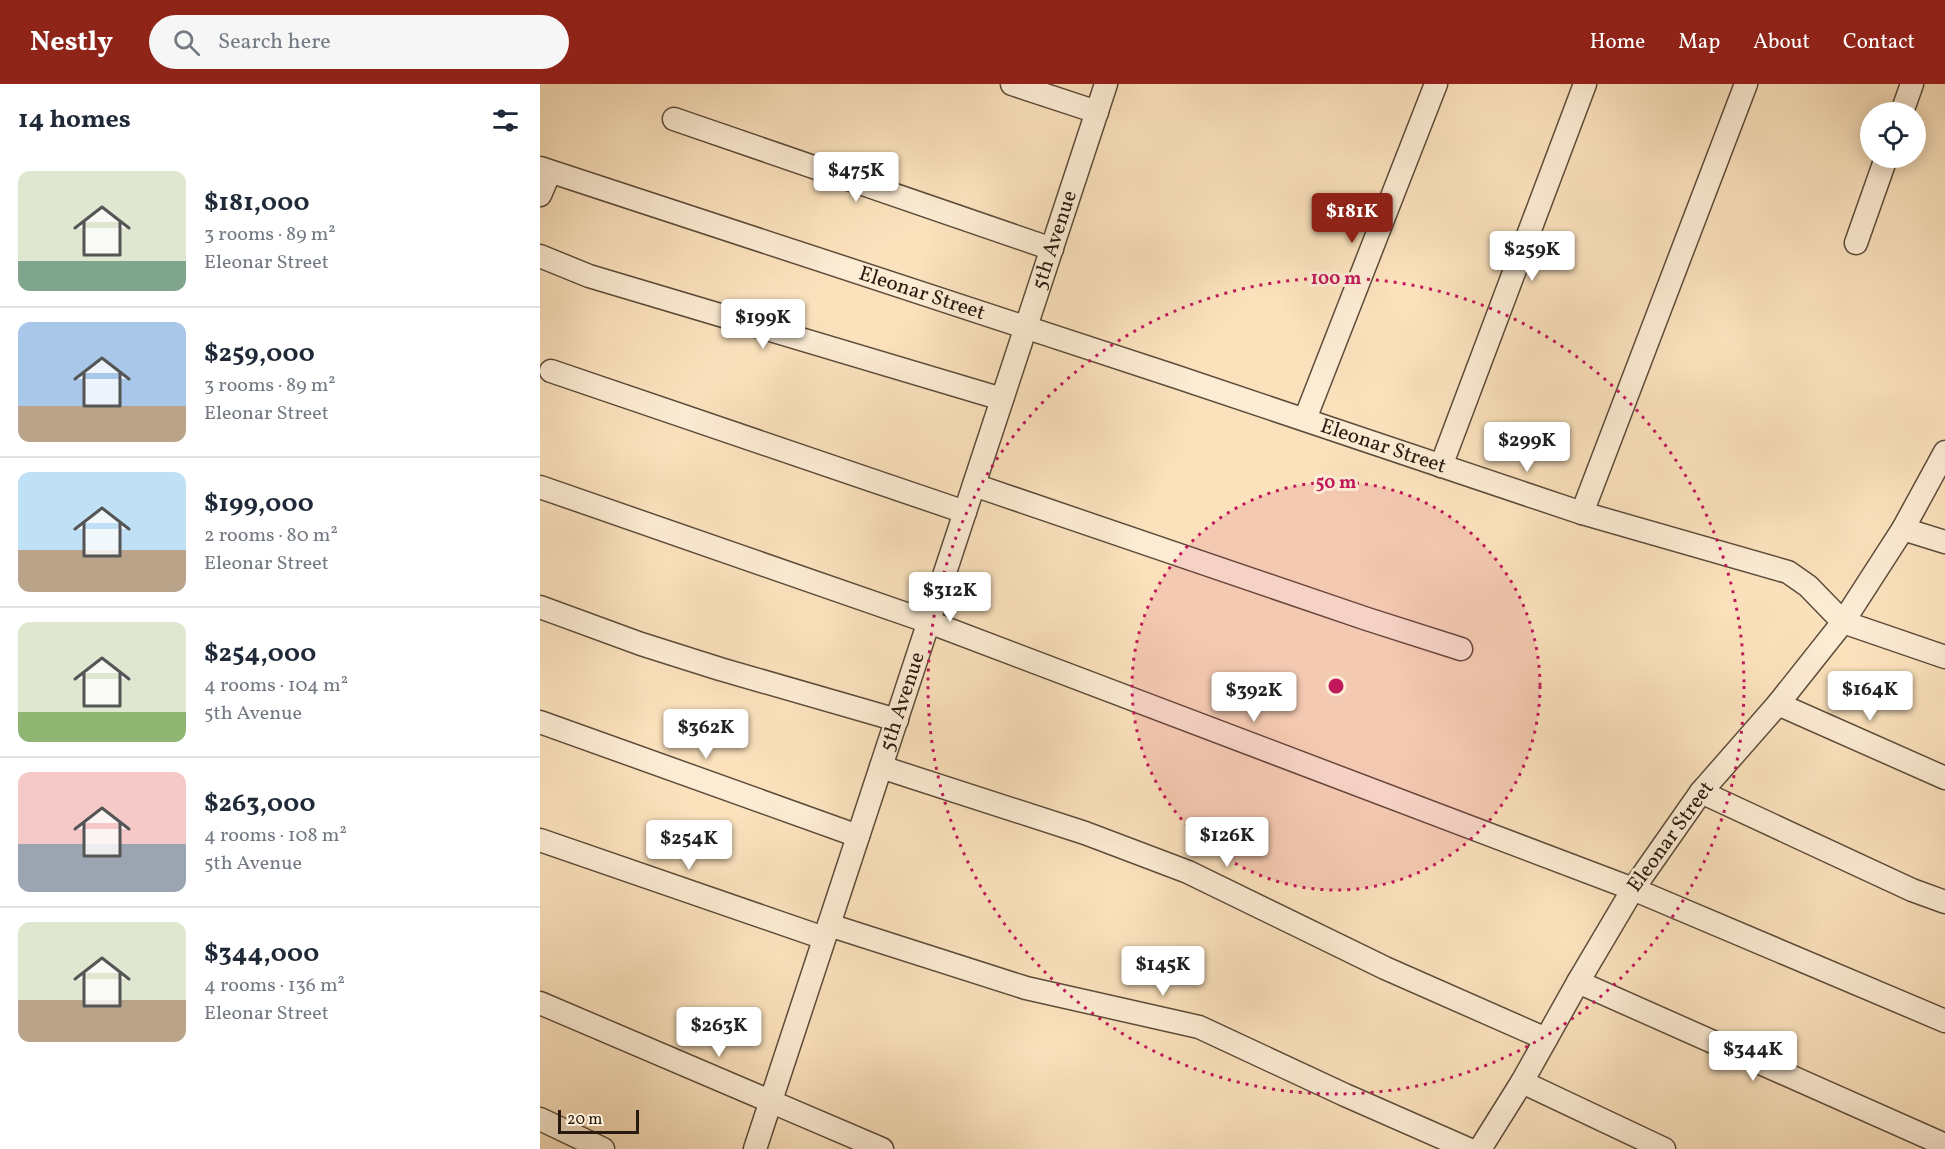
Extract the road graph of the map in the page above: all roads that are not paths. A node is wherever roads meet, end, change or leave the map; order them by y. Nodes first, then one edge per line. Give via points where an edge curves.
1 (1012, 84) edge
2 (1106, 84) edge
3 (1436, 84) edge
4 (1585, 84) edge
5 (1746, 84) edge
6 (1912, 84) edge
7 (1906, 102) edge
8 (1097, 112) junction
9 (674, 119) dead end
10 (1882, 168) edge
11 (545, 170) edge
12 (540, 195) edge
13 (1856, 243) dead end
14 (1052, 249) junction
15 (540, 256) edge
16 (1026, 328) junction
17 (551, 371) dead end
18 (1002, 399) junction
19 (1305, 419) junction
20 (1945, 452) edge
21 (1441, 466) junction
22 (974, 485) junction
23 (540, 487) edge
24 (965, 512) junction
25 (1582, 513) junction
26 (1903, 530) junction
27 (1945, 542) edge
28 (540, 607) edge
29 (929, 621) junction
30 (1843, 622) junction
31 (1461, 649) dead end
32 (1945, 657) edge
33 (1778, 704) junction
34 (897, 720) junction
35 (540, 722) edge
36 (881, 767) junction
37 (1945, 778) edge
38 (1701, 792) junction
39 (858, 836) junction
40 (540, 840) edge
41 (1633, 889) junction
42 (1945, 902) edge
43 (827, 932) junction
44 (1578, 982) junction
45 (540, 1003) edge
46 (1945, 1021) edge
47 (1546, 1039) junction
48 (1522, 1082) junction
49 (770, 1102) junction
50 (540, 1119) edge
51 (1945, 1145) edge
52 (603, 1149) edge
53 (755, 1149) edge
54 (882, 1149) edge
55 (1468, 1149) edge
56 (1480, 1149) edge
57 (1664, 1149) edge

1 - 8 street
2 - 8 street, 5th Avenue
3 - 19 street
4 - 21 street
5 - 25 street
6 - 7 street
8 - 14 street, 5th Avenue
9 - 14 street
10 - 13 street
11 - 12 street
11 - 16 street, Eleonar Street
14 - 16 street, 5th Avenue
15 - 18 street via 589,276
16 - 18 street, 5th Avenue
16 - 19 street, Eleonar Street
17 - 24 street
18 - 22 street, 5th Avenue
19 - 21 street, Eleonar Street
20 - 26 street
21 - 25 street, Eleonar Street
22 - 24 street, 5th Avenue
22 - 31 street
23 - 29 street
24 - 29 street, 5th Avenue
25 - 30 street, Eleonar Street via 1788,572 1808,586
26 - 27 street
26 - 30 street
28 - 34 street via 652,648
29 - 34 street, 5th Avenue
29 - 41 street
30 - 32 street
30 - 33 street, Eleonar Street
33 - 37 street
33 - 38 street, Eleonar Street
34 - 36 street, 5th Avenue
35 - 39 street
36 - 39 street, 5th Avenue
36 - 47 street via 1085,832 1188,872 1385,968
38 - 41 street, Eleonar Street
38 - 42 street
39 - 43 street, 5th Avenue
40 - 43 street
41 - 44 street, Eleonar Street
41 - 46 street
43 - 49 street, 5th Avenue
43 - 55 street via 1026,988 1199,1027
44 - 47 street, Eleonar Street
44 - 51 street
45 - 49 street
47 - 48 street, Eleonar Street
48 - 56 street, Eleonar Street
48 - 57 street
49 - 53 street, 5th Avenue
49 - 54 street
50 - 52 street

